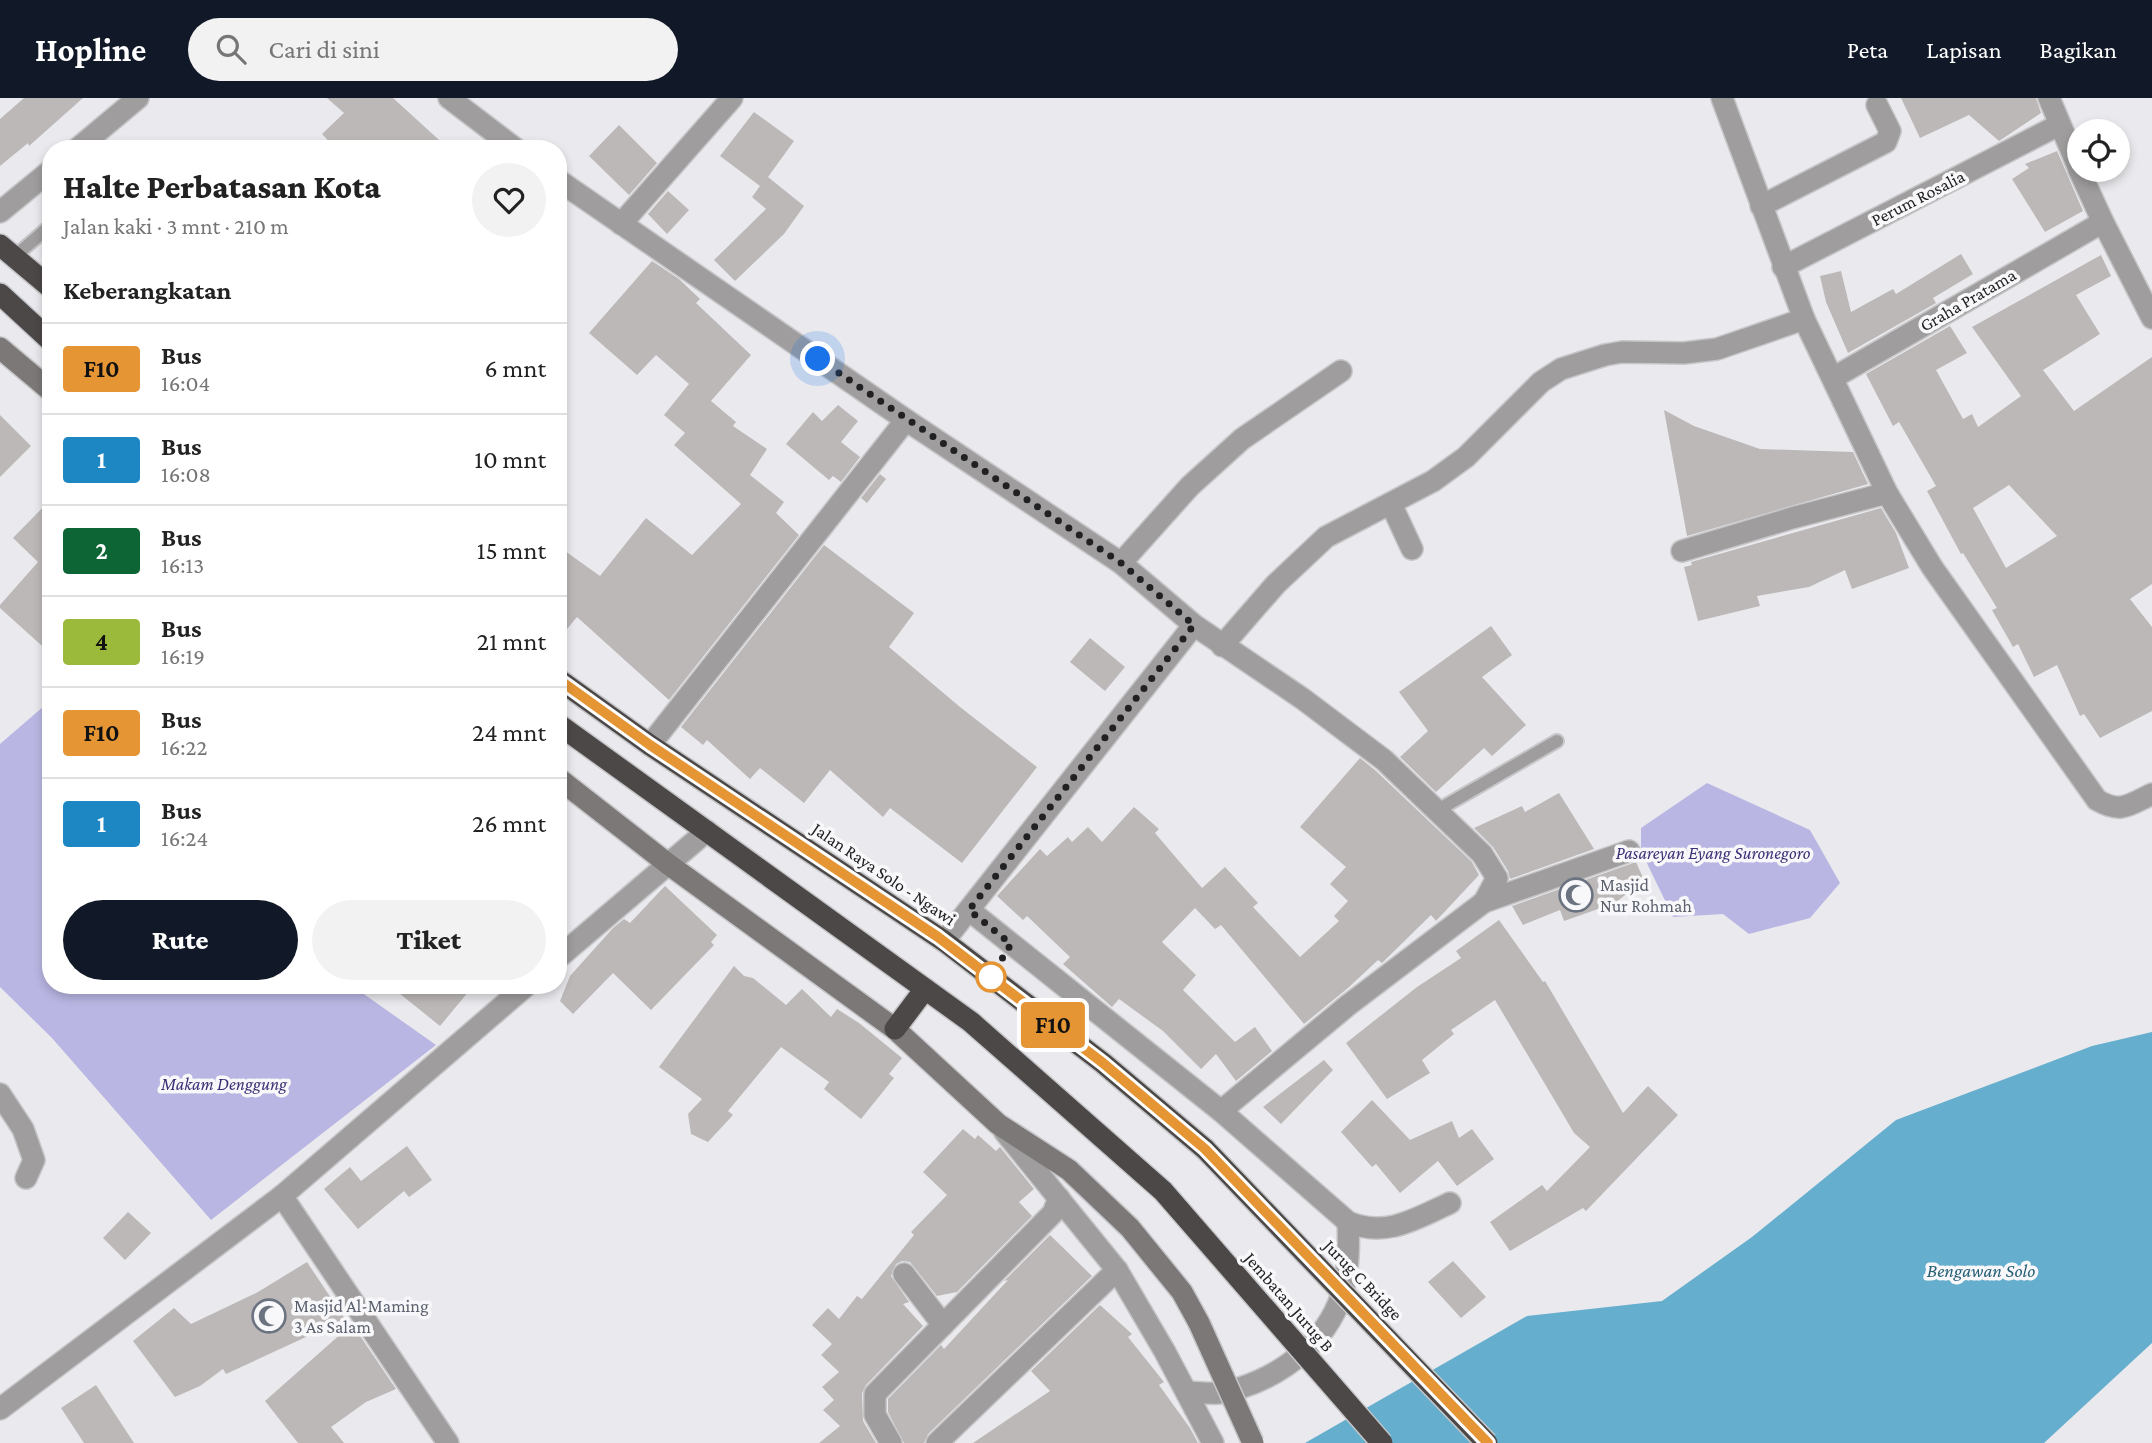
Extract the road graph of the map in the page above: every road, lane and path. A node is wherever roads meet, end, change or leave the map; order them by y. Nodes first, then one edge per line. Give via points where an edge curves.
1 (138, 98) edge
2 (449, 98) edge
3 (732, 98) edge
4 (1722, 98) edge
5 (2049, 98) edge
6 (1877, 105) dead end
7 (2053, 128) dead end
8 (88, 140) edge
9 (504, 140) edge
10 (2067, 141) edge
11 (42, 177) edge
12 (2085, 182) edge
13 (567, 186) edge
14 (1761, 206) junction
15 (0, 212) edge
16 (2103, 222) junction
17 (621, 224) junction
18 (42, 231) edge
19 (7, 252) edge
20 (1783, 267) junction
21 (42, 281) edge
22 (0, 294) edge
23 (2152, 318) edge
24 (1804, 319) junction
25 (42, 333) edge
26 (0, 348) edge
27 (1341, 371) dead end
28 (1833, 378) junction
29 (42, 383) edge
30 (906, 420) junction
31 (1887, 493) junction
32 (1391, 504) junction
33 (1412, 549) dead end
34 (1682, 551) dead end
35 (1121, 563) junction
36 (1194, 625) junction
37 (1222, 646) junction
38 (567, 685) edge
39 (567, 730) edge
40 (1557, 741) dead end
41 (650, 745) junction
42 (567, 785) edge
43 (2152, 794) edge
44 (1438, 810) junction
45 (707, 831) junction
46 (1629, 850) dead end
47 (668, 864) junction
48 (1484, 902) junction
49 (969, 910) junction
50 (944, 941) junction
51 (567, 950) edge
52 (925, 989) junction
53 (517, 994) edge
54 (895, 1029) junction
55 (0, 1094) edge
56 (1221, 1111) junction
57 (998, 1124) junction
58 (1205, 1149) joint
59 (26, 1178) dead end
60 (282, 1196) junction
61 (1059, 1198) junction
62 (1450, 1203) dead end
63 (1349, 1222) junction
64 (1117, 1270) junction
65 (904, 1274) dead end
66 (943, 1325) junction
67 (1186, 1392) junction
68 (2, 1403) edge
69 (448, 1443) edge
70 (891, 1443) edge
71 (937, 1443) edge
72 (1213, 1443) edge
73 (1253, 1443) edge
74 (1382, 1443) edge
75 (1488, 1443) edge

1 - 8 street
2 - 9 street
3 - 17 street
4 - 14 street
5 - 10 street
6 - 14 street via 1890,131 1886,142
7 - 20 street, Perum Rosalia
11 - 15 street
12 - 16 street
13 - 17 street
14 - 20 street
16 - 23 street
16 - 28 street, Graha Pratama
17 - 30 street
18 - 19 lane
19 - 21 highway
20 - 24 street
22 - 25 highway
24 - 28 street
24 - 32 street via 1717,349 1622,352 1561,369 1541,382 1466,457
26 - 29 street
27 - 35 street via 1242,439 1190,486
28 - 31 street
30 - 35 street
30 - 41 street
31 - 34 street
31 - 43 street via 1932,567 2097,800 2120,809
32 - 33 street
32 - 37 street via 1326,537 1276,584
35 - 36 street
36 - 37 street
36 - 49 street
37 - 44 street via 1384,760
38 - 41 highway, Jalan Raya Solo - Ngawi
39 - 45 highway
40 - 44 lane
41 - 50 highway, Jalan Raya Solo - Ngawi
42 - 47 street
44 - 48 street via 1497,877
45 - 47 street
45 - 52 highway
46 - 48 street
47 - 51 street
47 - 54 street
48 - 56 street via 1347,1006
49 - 50 street
49 - 56 street
50 - 58 highway, Jalan Raya Solo - Ngawi via 1103,1063
52 - 54 highway
52 - 74 highway, Jembatan Jurug B, bridge via 1022,1065 1163,1191
53 - 60 street
54 - 57 street
55 - 59 street via 23,1129 34,1160
56 - 63 street
57 - 61 street
57 - 73 street, bridge via 1069,1170 1130,1228 1182,1292
58 - 75 highway, Jurug C Bridge, bridge
60 - 68 street
60 - 69 street
61 - 64 street
61 - 66 street via 1053,1213
62 - 63 street via 1392,1227 1375,1230
63 - 67 street via 1344,1288 1313,1344 1285,1368 1255,1383 1221,1394
64 - 67 street
64 - 71 street
65 - 66 street
66 - 70 street via 875,1394 875,1415
67 - 72 street

